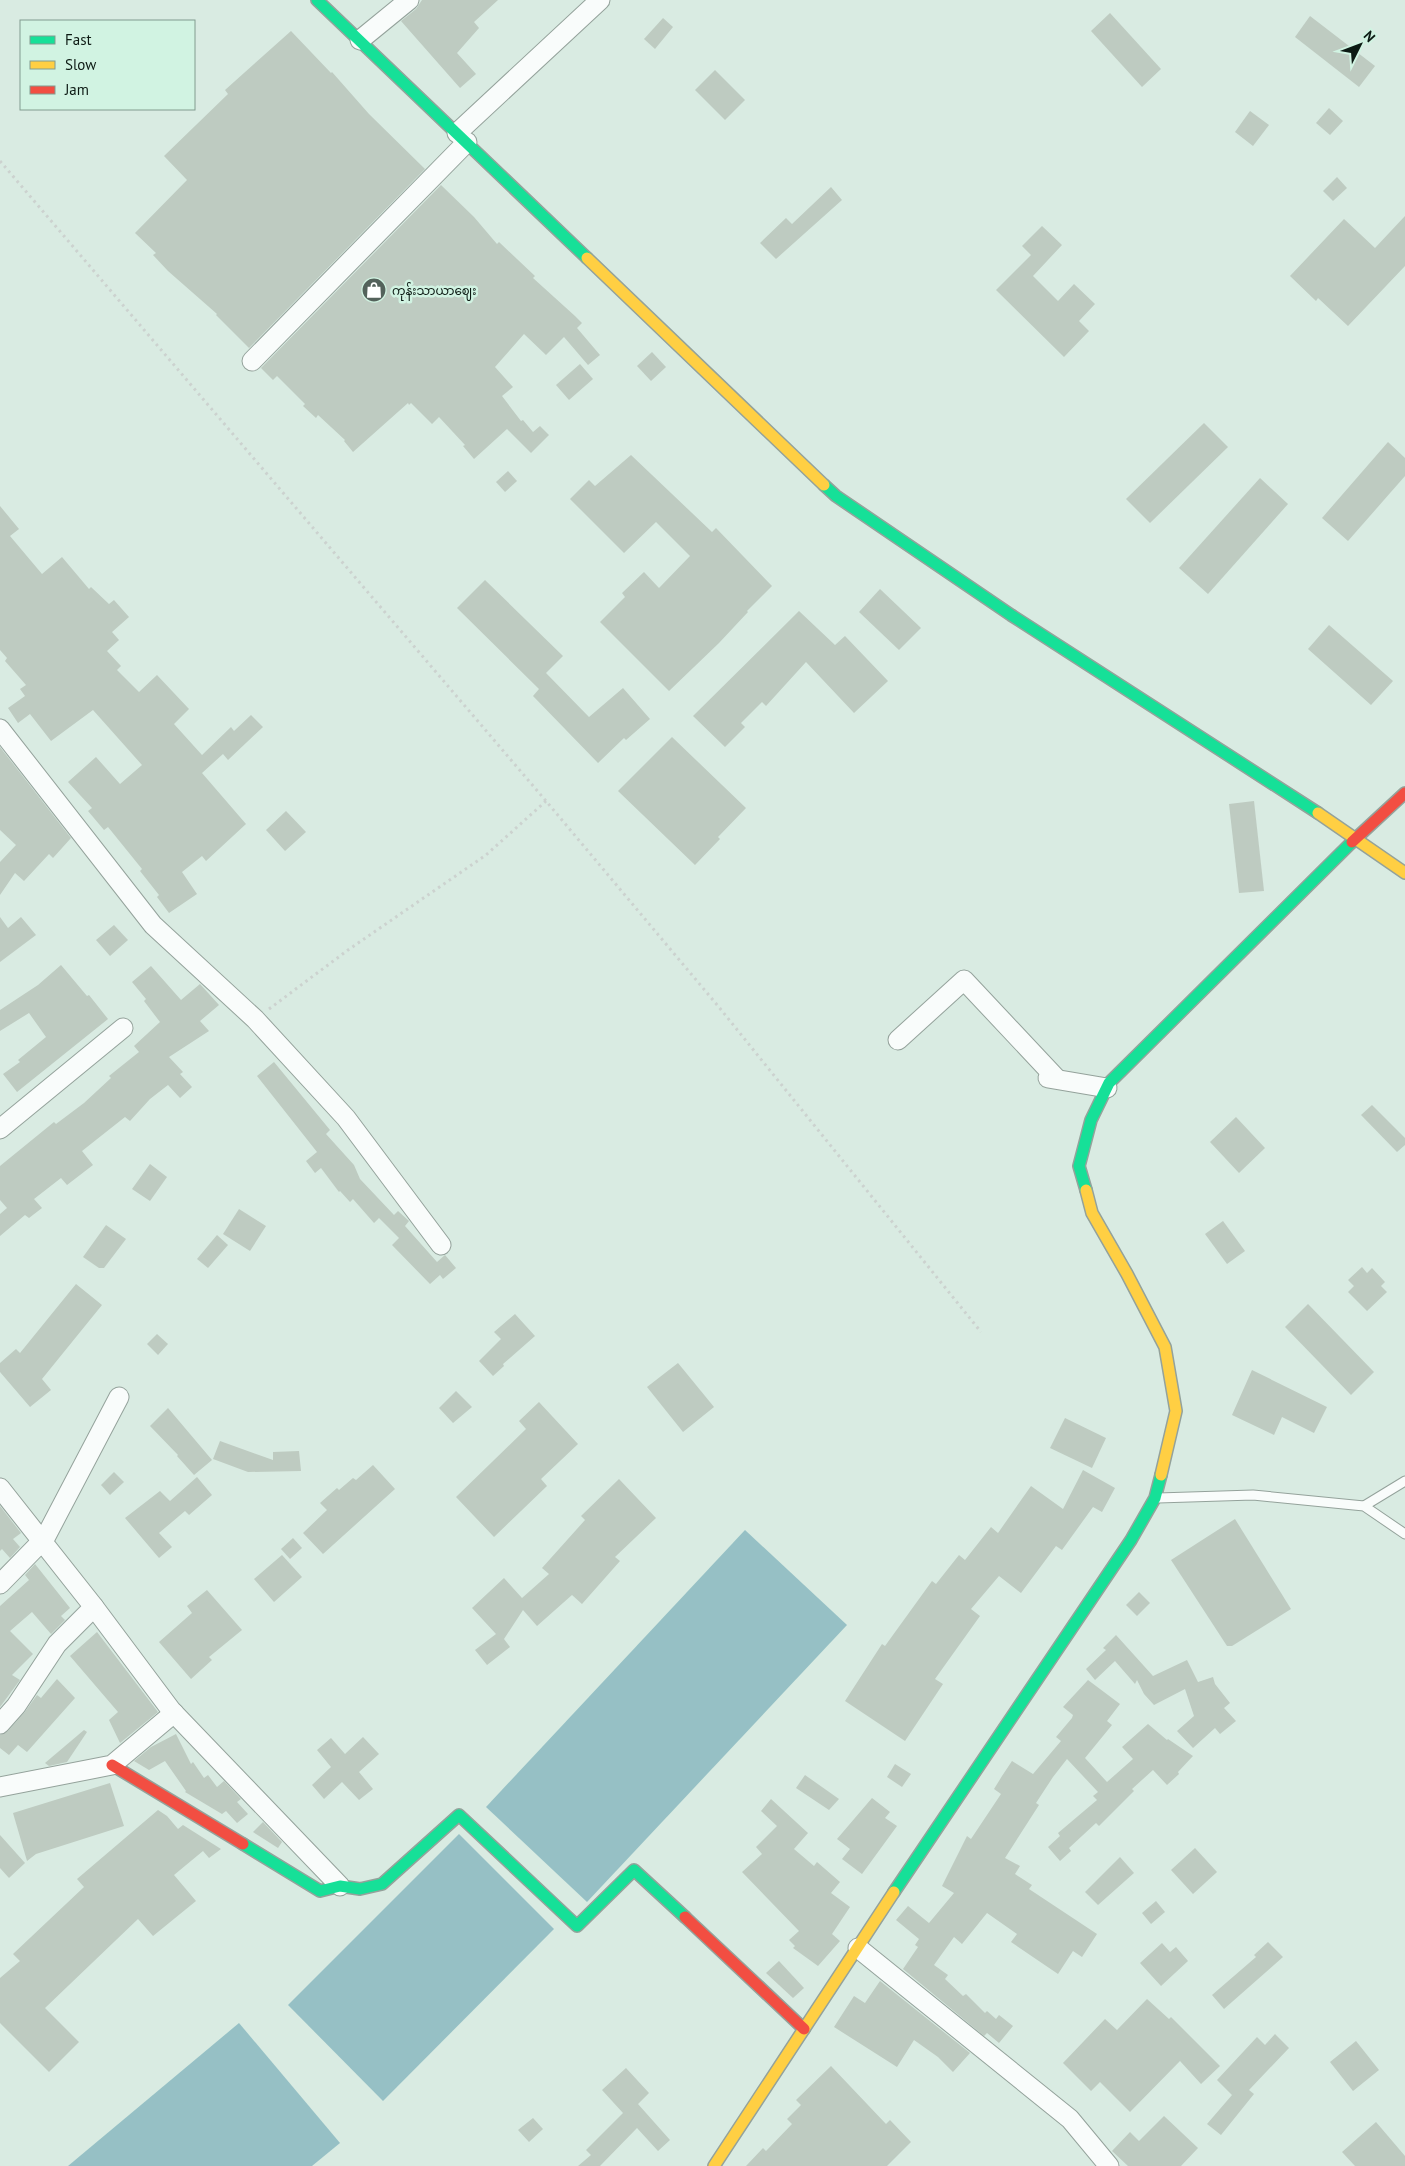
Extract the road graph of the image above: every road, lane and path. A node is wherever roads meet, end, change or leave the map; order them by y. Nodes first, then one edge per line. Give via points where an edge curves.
1 (317, 0) edge
2 (409, 0) edge
3 (600, 0) edge
4 (360, 40) junction
5 (462, 137) junction
6 (0, 161) edge
7 (252, 361) dead end
8 (0, 729) edge
9 (1405, 793) edge
10 (546, 801) junction
11 (1356, 838) junction
12 (1405, 873) edge
13 (255, 1019) junction
14 (123, 1028) dead end
15 (898, 1040) dead end
16 (1107, 1088) junction
17 (0, 1129) edge
18 (441, 1244) dead end
19 (981, 1332) dead end
20 (119, 1398) dead end
21 (1405, 1481) edge
22 (0, 1488) edge
23 (1155, 1498) junction
24 (1364, 1506) junction
25 (1405, 1534) edge
26 (42, 1541) junction
27 (0, 1584) edge
28 (94, 1607) junction
29 (174, 1713) junction
30 (0, 1724) edge
31 (112, 1765) junction
32 (0, 1787) edge
33 (340, 1886) junction
34 (858, 1948) junction
35 (804, 2029) junction
36 (714, 2166) edge
37 (1109, 2166) edge

1 - 4 street
2 - 4 street
3 - 5 street
4 - 5 street
5 - 7 street
5 - 11 street via 836,496 1011,615
6 - 10 path
8 - 13 street via 153,925
9 - 11 street
10 - 13 path via 486,855
10 - 19 path via 718,1006
11 - 12 street
11 - 16 street
13 - 18 street via 346,1118
14 - 17 street
15 - 16 street via 964,980 1052,1078
16 - 23 street via 1091,1120 1079,1166 1092,1213 1165,1348 1176,1411
20 - 26 street
21 - 24 lane
22 - 26 street
23 - 24 lane via 1253,1495
23 - 34 street via 1131,1540
24 - 25 lane
26 - 27 street
26 - 28 street
28 - 29 street
28 - 30 street via 57,1644 16,1706
29 - 31 street
29 - 33 street
31 - 32 street
31 - 33 street via 320,1891
33 - 35 street via 360,1889 382,1884 460,1815 577,1926 634,1870
34 - 35 street
34 - 37 street via 1070,2119
35 - 36 street

